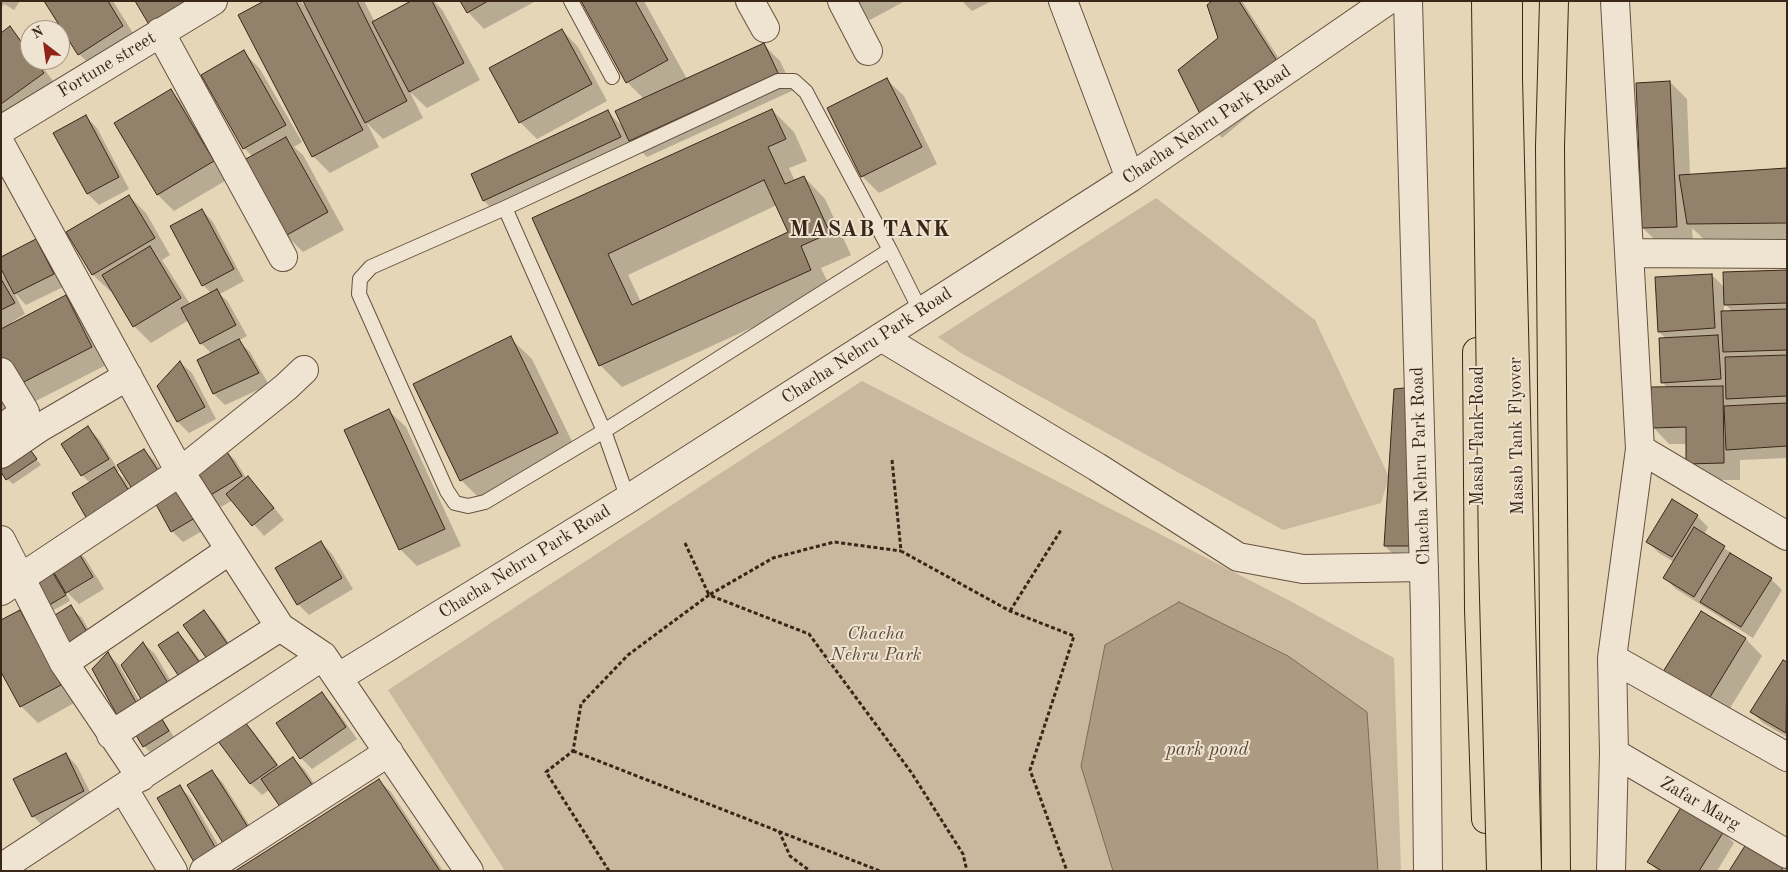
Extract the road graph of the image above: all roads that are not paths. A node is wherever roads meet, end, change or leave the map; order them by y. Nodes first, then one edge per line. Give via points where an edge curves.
1 (213, 1) edge
2 (571, 1) edge
3 (750, 1) edge
4 (842, 1) edge
5 (1063, 1) edge
6 (1387, 1) edge
7 (1408, 1) edge
8 (1476, 1) edge
9 (1486, 1) edge
10 (1508, 1) edge
11 (1554, 1) edge
12 (1615, 1) edge
13 (765, 28) dead end
14 (160, 32) junction
15 (868, 51) dead end
16 (612, 77) dead end
17 (1, 130) edge
18 (1, 145) edge
19 (1130, 178) junction
20 (505, 208) junction
21 (890, 250) junction
22 (1629, 253) junction
23 (1787, 254) edge
24 (283, 257) dead end
25 (920, 312) junction
26 (881, 337) junction
27 (304, 370) dead end
28 (1, 372) edge
29 (128, 376) junction
30 (1, 429) edge
31 (604, 431) junction
32 (1640, 449) junction
33 (1, 454) edge
34 (180, 472) junction
35 (1552, 487) junction
36 (1478, 491) junction
37 (628, 499) junction
38 (1787, 536) edge
39 (1, 540) edge
40 (230, 550) junction
41 (1424, 567) junction
42 (12, 584) edge
43 (280, 627) junction
44 (323, 656) junction
45 (1612, 658) junction
46 (64, 663) junction
47 (339, 677) junction
48 (111, 735) junction
49 (389, 752) junction
50 (1614, 753) junction
51 (1787, 756) edge
52 (132, 782) junction
53 (1787, 854) edge
54 (1, 868) edge
55 (173, 871) edge
56 (204, 871) edge
57 (469, 871) edge
58 (1428, 871) edge
59 (1488, 871) edge
60 (1501, 871) edge
61 (1528, 871) edge
62 (1556, 871) edge
63 (1611, 871) edge

1 - 14 street, Fortune street
2 - 16 lane
3 - 13 street
4 - 15 street
5 - 19 street
6 - 19 street, Chacha Nehru Park Road
7 - 41 street, Chacha Nehru Park Road
8 - 36 main road, Masab Tank Road
9 - 60 main road, Masab Tank Flyover, bridge
10 - 61 main road, Masab Tank Flyover, bridge
11 - 35 main road via 1550,147
12 - 22 street
14 - 17 street, Fortune street
14 - 24 street
18 - 29 street
19 - 25 street, Chacha Nehru Park Road
20 - 21 lane via 778,81 794,81 806,92
20 - 31 lane
20 - 31 lane via 371,267 360,279 359,294 410,411 447,492 455,503 468,506 485,502
21 - 25 lane
21 - 31 lane
22 - 23 street
22 - 32 street
25 - 26 street, Chacha Nehru Park Road
26 - 37 street, Chacha Nehru Park Road
26 - 41 street via 1097,467 1238,557 1304,569
27 - 34 street
28 - 30 street via 25,412
29 - 33 street
29 - 34 street
31 - 37 lane
32 - 38 street
32 - 45 street
34 - 40 street
34 - 42 street
35 - 36 main road
35 - 62 main road
36 - 59 main road, Masab Tank Road
37 - 47 street, Chacha Nehru Park Road
39 - 42 street
40 - 43 street
40 - 46 street
41 - 58 street, Chacha Nehru Park Road
42 - 46 street
43 - 44 street
43 - 48 street
44 - 47 street
44 - 52 street
45 - 50 street
45 - 51 street
46 - 48 street
47 - 49 street
48 - 52 street
49 - 56 street
49 - 57 street
50 - 53 street, Zafar Marg
50 - 63 street
52 - 54 street
52 - 55 street

